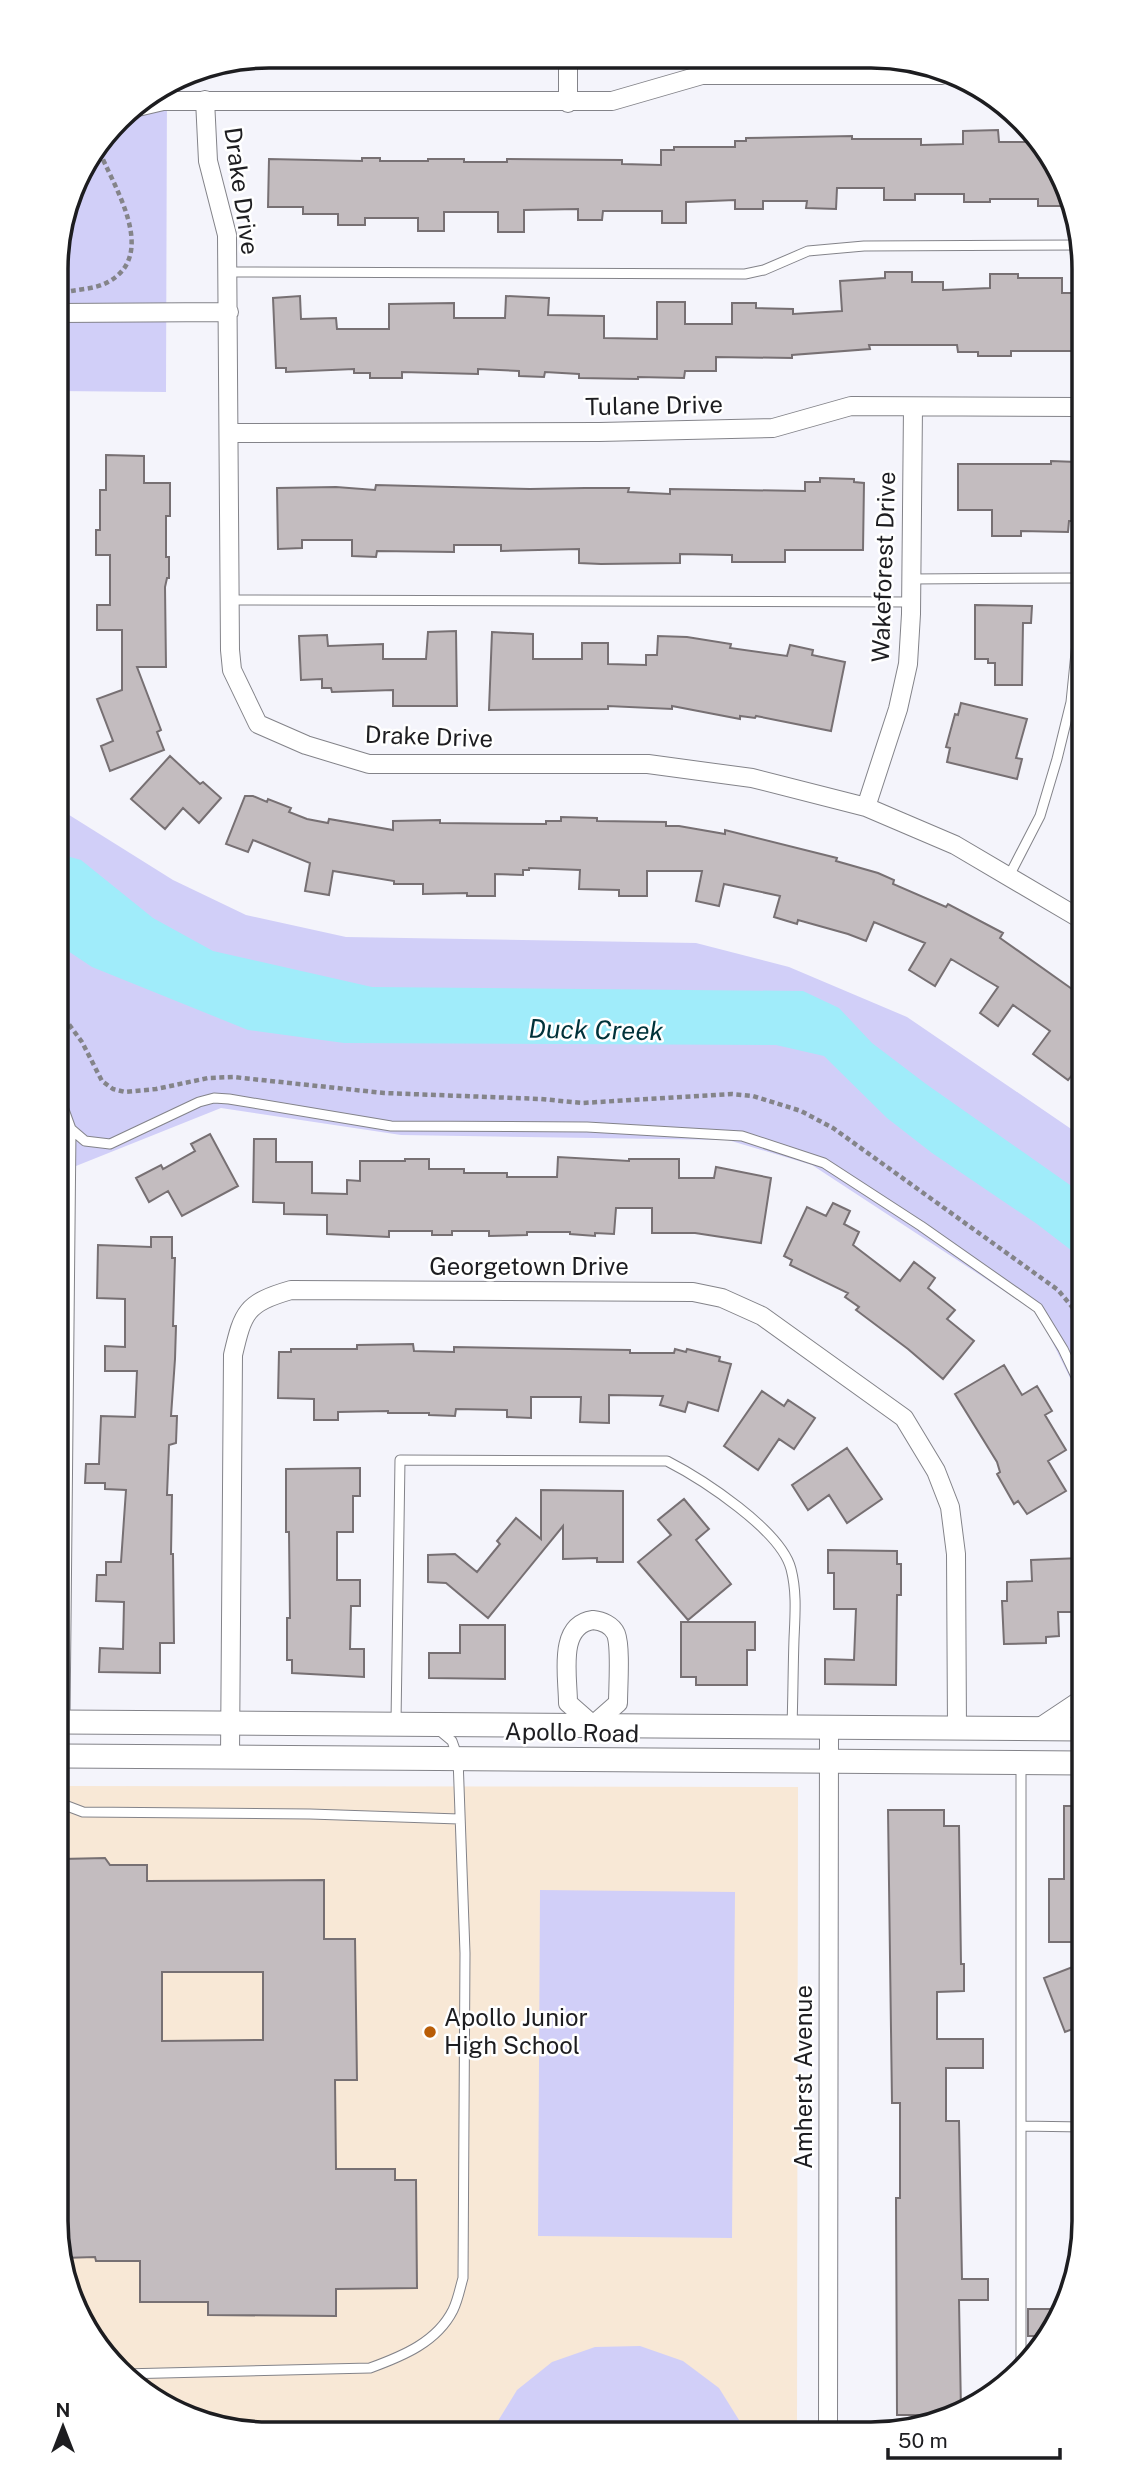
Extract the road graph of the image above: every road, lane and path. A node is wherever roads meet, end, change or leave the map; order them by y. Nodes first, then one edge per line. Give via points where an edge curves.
1 (568, 68) edge
2 (921, 75) edge
3 (205, 100) junction
4 (156, 103) edge
5 (568, 103) junction
6 (102, 157) edge
7 (1070, 245) edge
8 (228, 272) junction
9 (69, 291) edge
10 (229, 312) junction
11 (69, 313) edge
12 (913, 407) junction
13 (1072, 407) edge
14 (229, 433) junction
15 (1072, 578) edge
16 (911, 579) junction
17 (230, 600) junction
18 (911, 602) junction
19 (1072, 694) edge
20 (866, 807) junction
21 (1009, 876) junction
22 (1072, 914) edge
23 (69, 1122) edge
24 (71, 1129) junction
25 (68, 1317) edge
26 (1071, 1367) edge
27 (1071, 1706) edge
28 (68, 1722) edge
29 (231, 1723) junction
30 (396, 1724) junction
31 (429, 1724) junction
32 (593, 1725) junction
33 (792, 1727) junction
34 (829, 1728) junction
35 (957, 1729) junction
36 (1037, 1729) junction
37 (1071, 1729) edge
38 (68, 1755) edge
39 (230, 1756) junction
40 (458, 1758) junction
41 (594, 1760) junction
42 (830, 1761) junction
43 (1021, 1762) junction
44 (1071, 1763) edge
45 (68, 1806) edge
46 (459, 1819) junction
47 (1021, 2126) junction
48 (1071, 2127) edge
49 (1021, 2354) edge
50 (139, 2374) edge
51 (828, 2422) edge

1 - 5 street
2 - 5 street via 702,75 612,102
3 - 4 street
3 - 5 street
3 - 8 street, Drake Drive via 208,161 227,235
6 - 9 path via 129,216 129,255 122,271 107,283
7 - 8 lane via 864,246 808,251 744,274
8 - 10 street, Drake Drive
10 - 11 street
10 - 14 street, Drake Drive
12 - 13 street, Tulane Drive
12 - 14 street, Tulane Drive via 850,406 773,428
12 - 16 street, Wakeforest Drive
14 - 17 street, Drake Drive
15 - 16 lane
16 - 18 street, Wakeforest Drive
17 - 18 lane
17 - 20 street, Drake Drive via 232,670 258,723 306,745 369,764 648,764 752,778
18 - 20 street, Wakeforest Drive via 903,687
19 - 21 lane via 1040,816
20 - 21 street, Drake Drive via 955,845
21 - 22 street, Drake Drive
23 - 24 lane
24 - 25 lane
24 - 26 lane via 85,1141 110,1144 214,1098 391,1126 587,1127 742,1136 824,1163 921,1226 1038,1308
27 - 36 street
28 - 29 street, Apollo Road
29 - 30 street, Apollo Road
29 - 35 street, Georgetown Drive via 233,1356 242,1319 265,1298 291,1290 693,1292 722,1298 762,1316 904,1418 911,1429 936,1471 950,1507 956,1553
29 - 39 street, Georgetown Drive
30 - 31 street, Apollo Road
30 - 33 lane via 400,1460 667,1461 737,1507 779,1544 791,1567 795,1596
31 - 32 street, Apollo Road
31 - 40 lane via 453,1741
32 - 32 street via 618,1703 618,1642 607,1624 593,1620 579,1624 570,1635 568,1703
32 - 33 street, Apollo Road
32 - 41 street
33 - 34 street, Apollo Road
34 - 35 street, Apollo Road
34 - 42 street, Amherst Avenue
35 - 36 street, Apollo Road
36 - 37 street, Apollo Road
38 - 39 street, Apollo Road
39 - 40 street, Apollo Road
40 - 41 street, Apollo Road
40 - 46 lane
41 - 42 street, Apollo Road
42 - 43 street, Apollo Road
42 - 51 street, Amherst Avenue
43 - 44 street, Apollo Road
43 - 47 lane
45 - 46 lane via 83,1812
46 - 50 lane via 465,1953 464,2265 453,2310 432,2337 404,2355 370,2368
47 - 48 lane
47 - 49 lane

